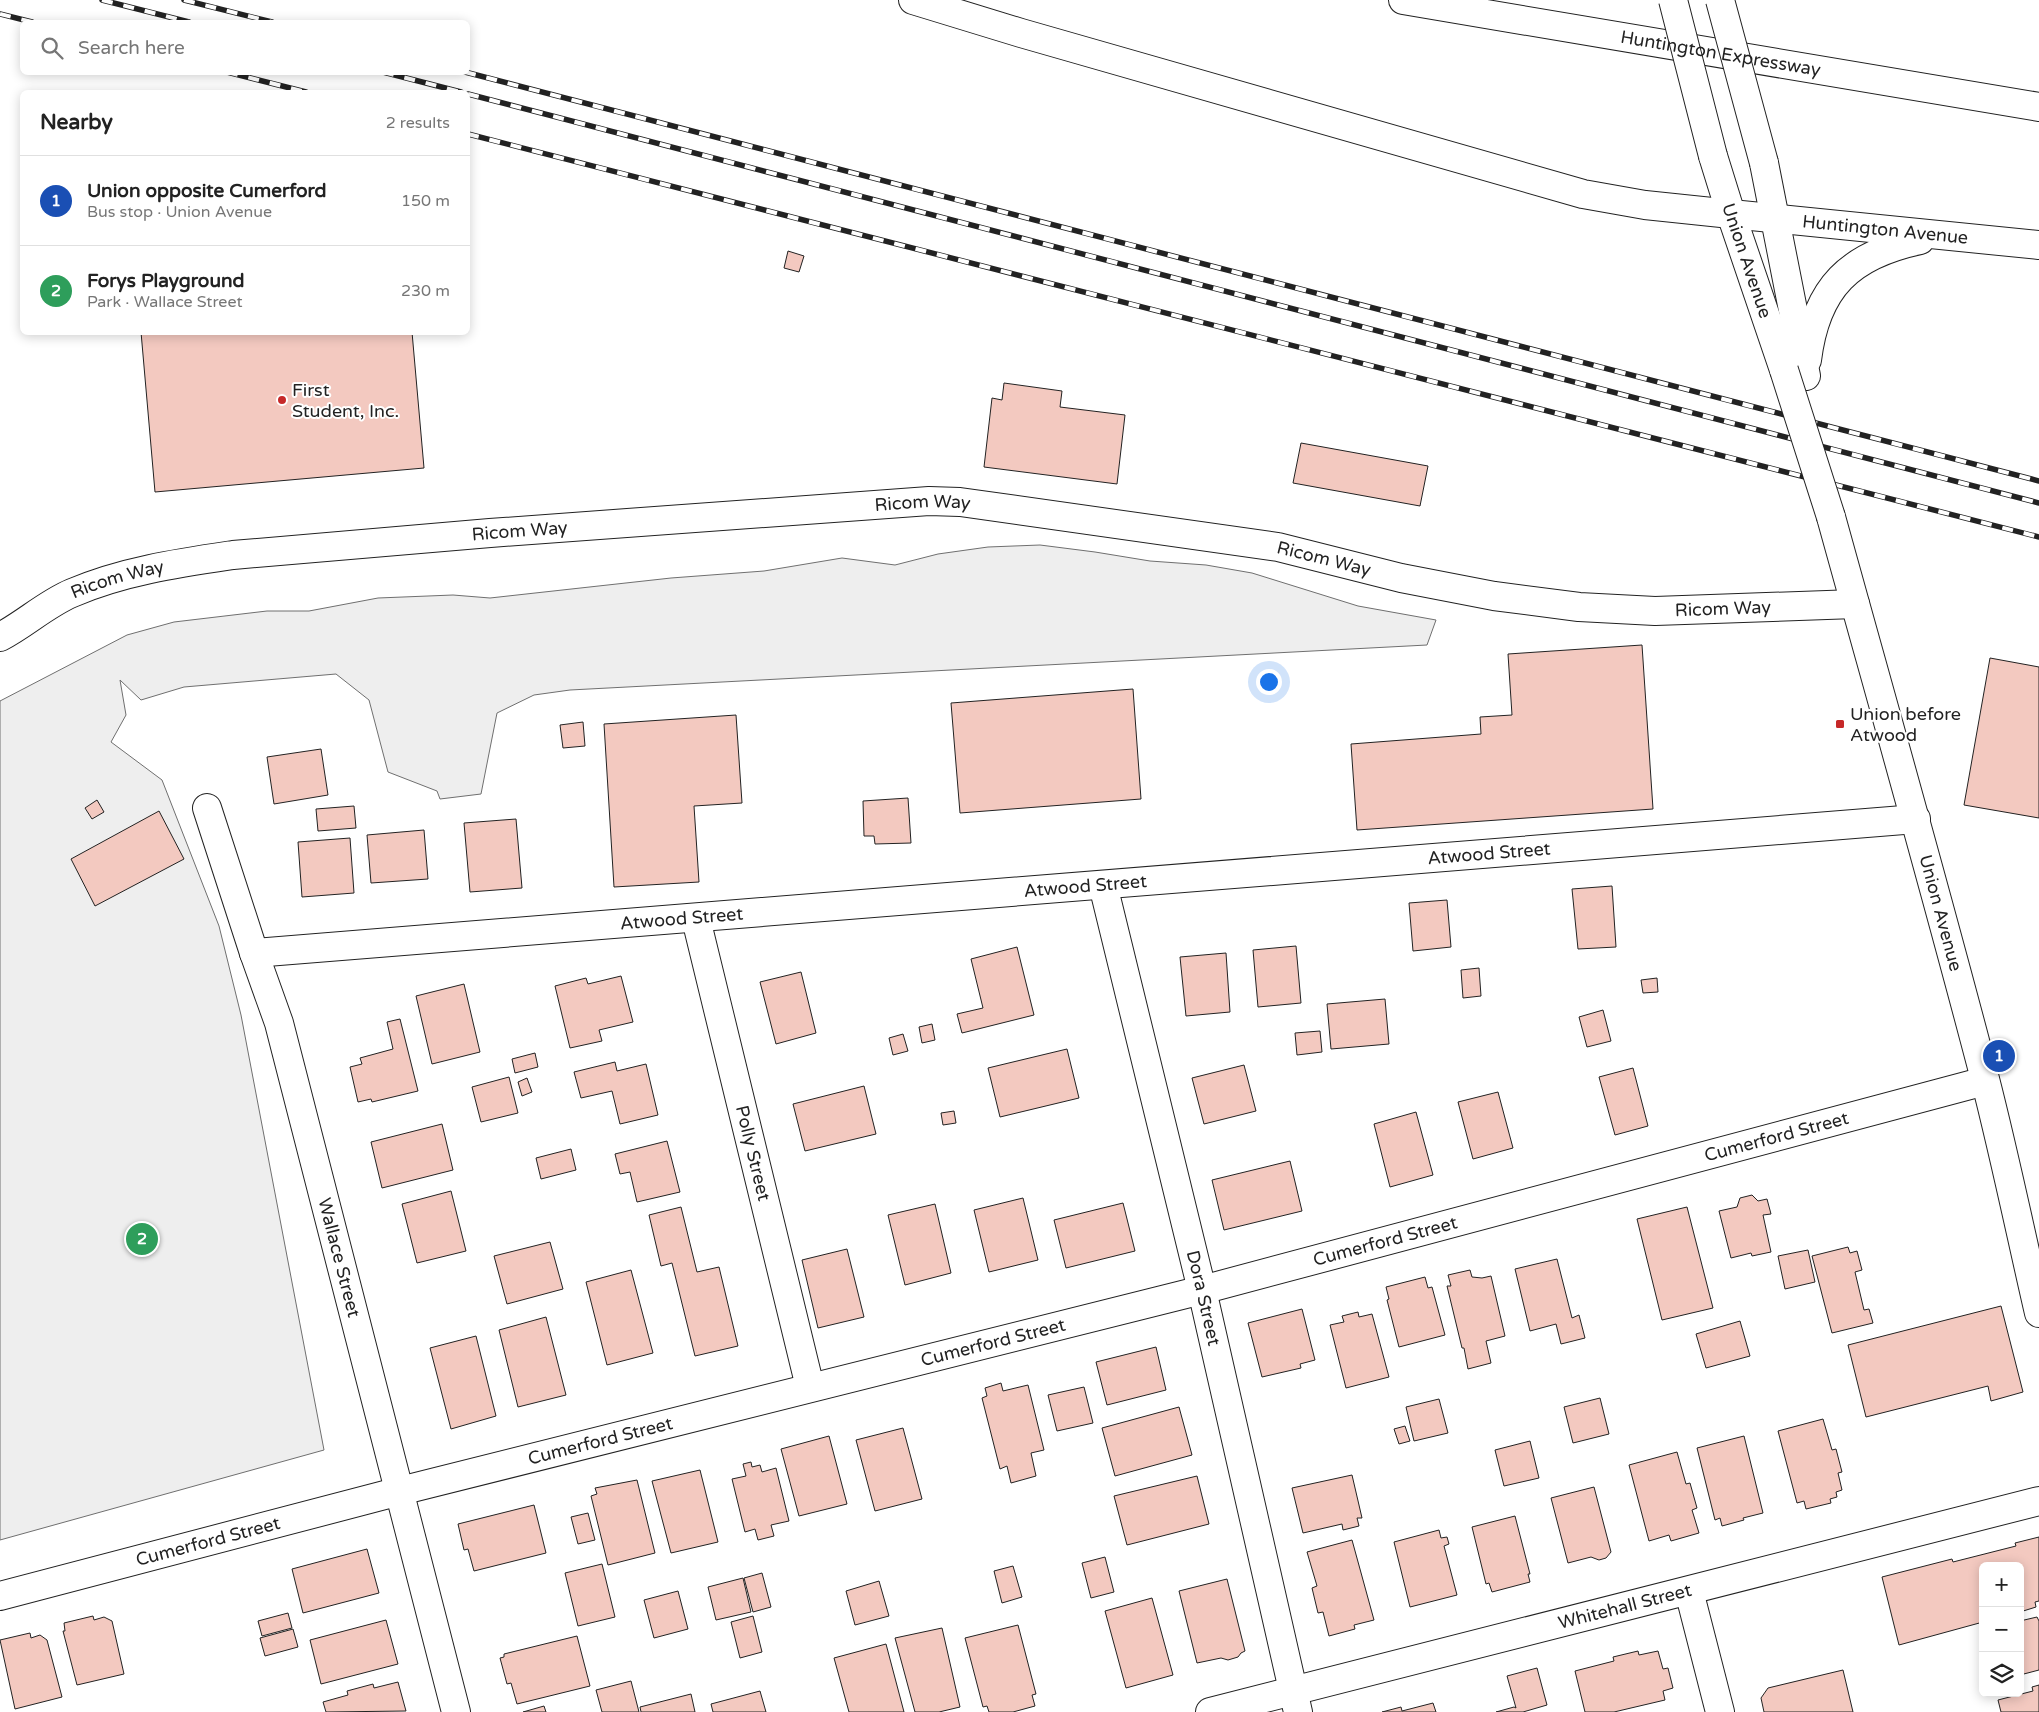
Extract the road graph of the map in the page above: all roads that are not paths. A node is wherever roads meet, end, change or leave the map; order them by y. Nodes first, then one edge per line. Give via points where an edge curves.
1 (913, 0) edge
2 (1403, 0) edge
3 (1673, 0) edge
4 (1720, 0) edge
5 (2039, 107) edge
6 (1731, 214) junction
7 (1776, 218) junction
8 (1940, 236) junction
9 (2039, 245) edge
10 (1795, 373) junction
11 (1855, 604) junction
12 (0, 637) edge
13 (206, 808) dead end
14 (1916, 818) junction
15 (1103, 885) junction
16 (696, 919) junction
17 (254, 953) junction
18 (1985, 1081) junction
19 (1202, 1290) junction
20 (2039, 1313) edge
21 (810, 1387) junction
22 (400, 1491) junction
23 (2039, 1501) edge
24 (1689, 1591) junction
25 (0, 1596) edge
26 (1296, 1702) edge
27 (456, 1712) edge
28 (1210, 1712) edge
29 (1720, 1712) edge

1 - 6 main road, Huntington Avenue via 1583,194 1644,205
2 - 5 main road, Huntington Expressway
3 - 6 main road, Union Avenue, bridge
4 - 7 main road, Union Avenue, bridge
6 - 7 main road, Huntington Avenue
6 - 10 main road, Union Avenue
7 - 8 main road, Huntington Avenue
7 - 10 main road, Union Avenue
8 - 9 main road, Huntington Avenue
8 - 10 main road via 1886,248 1844,273 1826,298 1809,346
10 - 11 main road, Union Avenue, bridge
11 - 12 main road, Ricom Way via 1655,610 1579,608 1401,578 1278,547 960,502 929,501 490,533 198,560 130,574 71,593
11 - 14 main road, Union Avenue
13 - 17 main road, Wallace Street
14 - 15 main road, Atwood Street
14 - 18 main road, Union Avenue
15 - 16 main road, Atwood Street
15 - 19 main road, Dora Street
16 - 17 main road, Atwood Street
16 - 21 main road, Polly Street
17 - 22 main road, Wallace Street via 279,1023
18 - 19 main road, Cumerford Street
18 - 20 main road, Union Avenue
19 - 21 main road, Cumerford Street
19 - 26 main road, Dora Street
21 - 22 main road, Cumerford Street
22 - 25 main road, Cumerford Street
22 - 27 main road, Wallace Street
23 - 24 main road, Whitehall Street
24 - 26 main road, Whitehall Street
24 - 29 main road
26 - 28 main road, Whitehall Street

